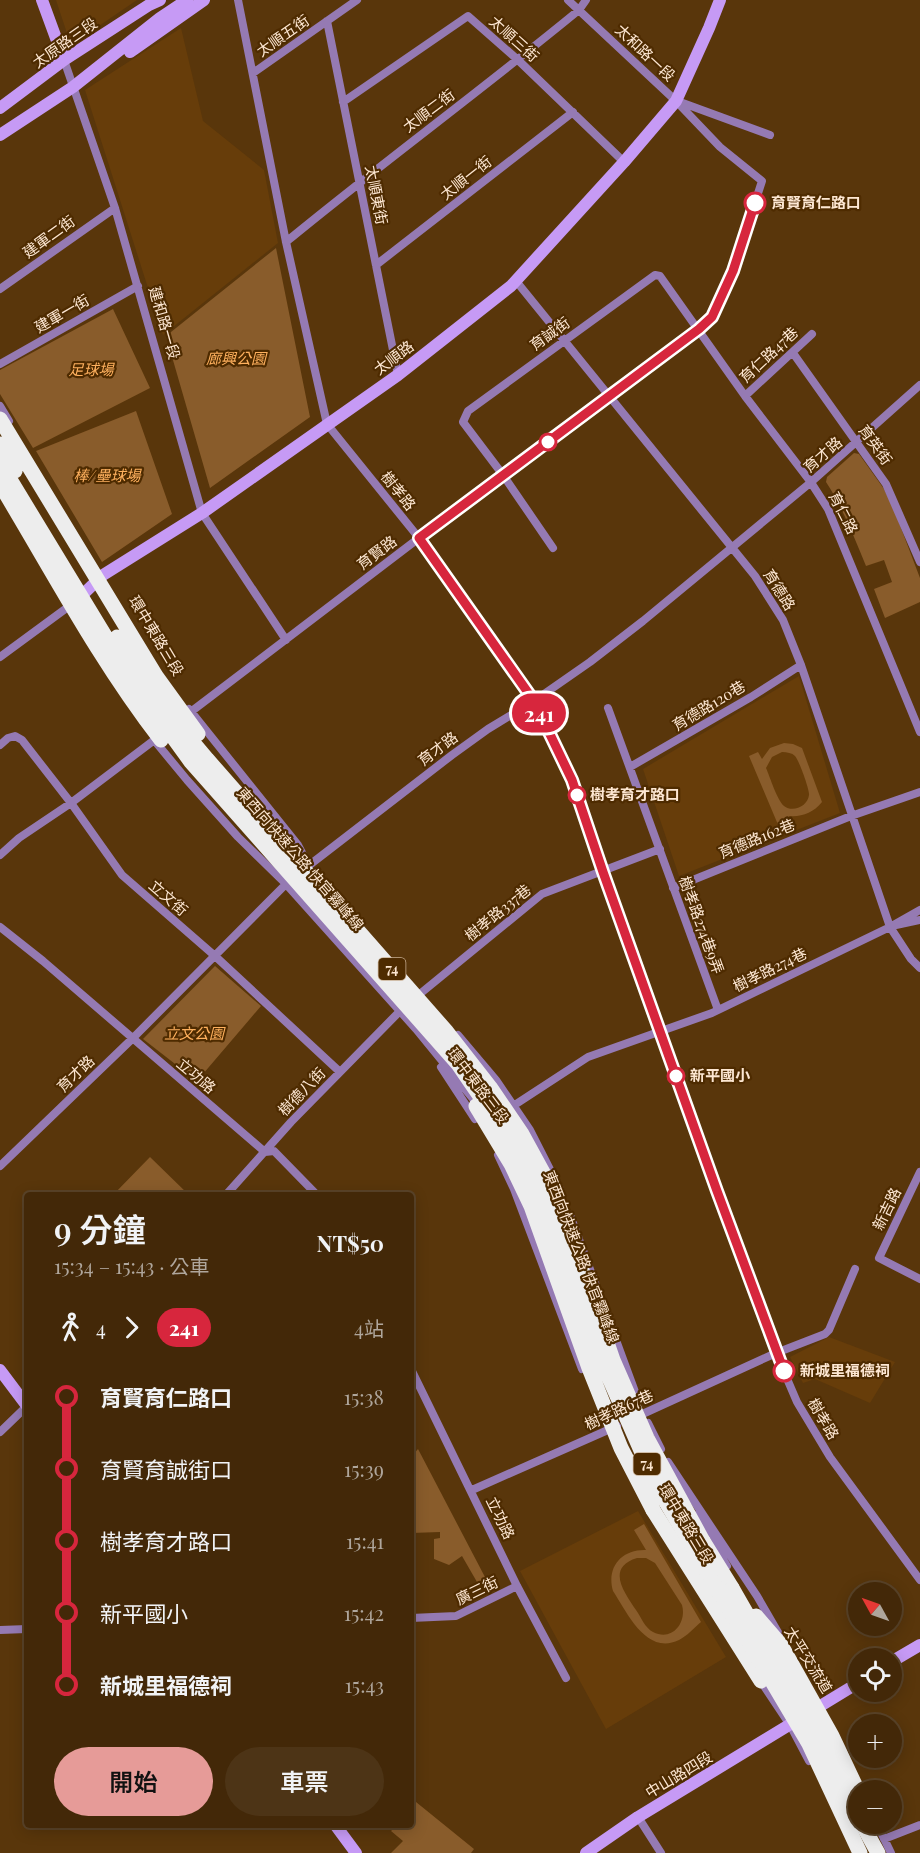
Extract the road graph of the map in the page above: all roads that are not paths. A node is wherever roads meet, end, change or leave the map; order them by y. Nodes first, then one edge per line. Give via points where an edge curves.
1 (42, 0) edge
2 (187, 0) edge
3 (204, 0) edge
4 (238, 0) edge
5 (357, 0) edge
6 (568, 0) edge
7 (586, 0) edge
8 (720, 0) edge
9 (154, 2) edge
10 (579, 10) junction
11 (327, 21) junction
12 (64, 60) junction
13 (518, 60) junction
14 (253, 73) junction
15 (73, 87) junction
16 (676, 101) junction
17 (343, 102) junction
18 (0, 108) edge
19 (573, 112) junction
20 (0, 135) edge
21 (770, 135) dead end
22 (624, 162) junction
23 (360, 181) junction
24 (762, 181) joint
25 (115, 207) junction
26 (286, 242) junction
27 (376, 265) junction
28 (516, 281) junction
29 (138, 286) junction
30 (0, 290) edge
31 (699, 329) junction
32 (812, 334) dead end
33 (565, 340) junction
34 (793, 353) junction
35 (0, 364) edge
36 (398, 375) junction
37 (920, 385) edge
38 (610, 395) junction
39 (745, 396) junction
40 (0, 406) edge
41 (0, 418) edge
42 (327, 424) junction
43 (0, 428) edge
44 (857, 443) junction
45 (0, 444) edge
46 (0, 463) edge
47 (0, 474) edge
48 (503, 475) junction
49 (810, 483) junction
50 (0, 484) edge
51 (0, 494) edge
52 (202, 513) junction
53 (419, 538) junction
54 (554, 548) dead end
55 (733, 548) junction
56 (920, 562) edge
57 (98, 580) junction
58 (71, 605) junction
59 (286, 640) junction
60 (0, 657) edge
61 (801, 665) junction
62 (534, 701) junction
63 (608, 708) dead end
64 (191, 711) junction
65 (180, 721) junction
66 (920, 732) edge
67 (162, 734) junction
68 (155, 741) junction
69 (0, 745) edge
70 (630, 767) junction
71 (920, 792) edge
72 (71, 803) junction
73 (851, 816) junction
74 (252, 821) junction
75 (660, 849) junction
76 (0, 855) edge
77 (309, 866) junction
78 (603, 872) junction
79 (286, 884) junction
80 (673, 888) junction
81 (920, 910) edge
82 (920, 920) edge
83 (0, 927) edge
84 (890, 927) junction
85 (215, 956) junction
86 (920, 968) edge
87 (421, 993) junction
88 (718, 1010) junction
89 (400, 1011) junction
90 (416, 1029) junction
91 (660, 1032) junction
92 (132, 1039) junction
93 (458, 1064) junction
94 (340, 1072) junction
95 (513, 1106) junction
96 (265, 1152) junction
97 (0, 1166) edge
98 (920, 1172) edge
99 (229, 1192) edge
100 (314, 1192) edge
101 (855, 1269) dead end
102 (920, 1279) edge
103 (776, 1353) junction
104 (0, 1370) edge
105 (414, 1375) edge
106 (24, 1402) edge
107 (24, 1409) edge
108 (643, 1414) junction
109 (618, 1425) junction
110 (608, 1430) junction
111 (0, 1432) edge
112 (668, 1462) junction
113 (472, 1490) junction
114 (920, 1580) edge
115 (518, 1586) junction
116 (732, 1588) junction
117 (414, 1618) edge
118 (24, 1629) edge
119 (0, 1630) edge
120 (920, 1645) edge
121 (902, 1656) edge
122 (566, 1678) dead end
123 (761, 1681) junction
124 (848, 1689) edge
125 (821, 1707) junction
126 (809, 1714) junction
127 (790, 1725) junction
128 (854, 1780) edge
129 (855, 1780) edge
130 (848, 1795) edge
131 (848, 1797) edge
132 (638, 1817) junction
133 (920, 1825) edge
134 (337, 1828) edge
135 (870, 1834) edge
136 (878, 1834) edge
137 (883, 1850) edge
138 (356, 1853) edge
139 (586, 1853) edge
140 (661, 1853) edge
141 (854, 1853) edge
142 (860, 1853) edge

1 - 12 street, 建和路一段
2 - 15 street
3 - 15 street
4 - 14 street, 樹孝路
5 - 11 street, 太順五街
6 - 10 street, 太和路一段
7 - 10 street, 太順二街
8 - 16 street, 太順路
9 - 12 street, 太原路三段
10 - 13 street, 太順二街
10 - 16 street, 太和路一段
11 - 14 street, 太順五街
11 - 17 street, 太順東街
12 - 15 street, 建和路一段
12 - 18 street, 太原路三段
13 - 17 street, 太順三街 via 468,16
13 - 19 street, 太順三街
13 - 23 street, 太順二街
14 - 26 street, 樹孝路
15 - 20 street
15 - 25 street, 建和路一段
16 - 21 street, 太和路一段
16 - 22 street, 太順路
16 - 24 street, 太和路一段 via 720,147
17 - 23 street, 太順東街
19 - 22 street, 太順三街
19 - 27 street, 太順一街
22 - 28 street, 太順路
23 - 26 street, 太順二街
23 - 27 street, 太順東街
24 - 31 street, 育賢路 via 733,271 712,317
25 - 29 street, 建和路一段
25 - 30 street, 建軍二街
26 - 42 street, 樹孝路
27 - 36 street, 太順東街
28 - 33 street, 育德路
28 - 36 street, 太順路
29 - 35 street, 建軍一街
29 - 52 street, 建和路一段
31 - 33 street, 育誠街 via 660,276 655,275
31 - 38 street, 育賢路
31 - 39 street, 育仁路
32 - 34 street, 育仁路47巷
33 - 38 street, 育德路
33 - 48 street, 育誠街 via 468,411 463,422
34 - 39 street, 育仁路47巷
34 - 44 street, 育英街
36 - 42 street, 太順路
37 - 44 street, 育才路
38 - 48 street, 育賢路
38 - 55 street, 育德路
39 - 49 street, 育仁路
40 - 57 street, 環中東路三段
41 - 74 highway, bridge via 156,676
42 - 52 street, 太順路
42 - 53 street, 樹孝路
43 - 57 street, 環中東路三段
44 - 49 street, 育才路
44 - 56 street, 育英街 via 886,484
45 - 74 highway, 東西向快速公路 快官霧峰線 / 74, bridge via 144,680
46 - 74 highway, 東西向快速公路 快官霧峰線 / 74, bridge via 132,682 191,762
47 - 58 street, 環中東路三段
48 - 53 street, 育賢路
48 - 54 street
49 - 55 street, 育才路
49 - 66 street, 育仁路 via 828,509
50 - 74 highway, bridge via 102,656 162,741 201,788
51 - 58 street, 環中東路三段
52 - 57 street, 太順路
52 - 59 street, 建和路一段
53 - 59 street, 育賢路
53 - 62 street, 樹孝路
55 - 61 street, 育德路 via 783,620
55 - 62 street, 育才路 via 634,628
57 - 58 street, 太順路
57 - 64 street, 環中東路三段 via 165,680
57 - 65 street, 環中東路三段 via 149,679
58 - 60 street, 太順路
58 - 67 street, 環中東路三段
58 - 68 street, 環中東路三段
59 - 64 street, 育賢路
61 - 70 street, 育德路120巷
61 - 73 street, 育德路
62 - 77 street, 育才路 via 452,755
62 - 78 street, 樹孝路 via 572,780
63 - 70 street, 樹孝路274巷9弄
64 - 65 street, 育賢路
64 - 77 street, 環中東路三段 via 298,844
65 - 67 street, 育賢路
65 - 77 street, 環中東路三段
67 - 68 street, 育賢路
67 - 79 street, 環中東路三段
68 - 72 street, 育賢路
68 - 79 street, 環中東路三段 via 238,837
69 - 72 street, 立文街 via 15,736 22,740
70 - 75 street, 樹孝路274巷9弄
71 - 73 street, 育德路162巷
72 - 76 street, 育賢路
72 - 85 street, 立文街 via 122,875
73 - 80 street, 育德路162巷
73 - 84 street, 育德路
74 - 93 highway, 東西向快速公路 快官霧峰線 / 74, bridge
74 - 116 highway, 東西向快速公路 快官霧峰線 / 74, bridge via 447,1032 522,1134 557,1198 613,1360 647,1438
75 - 78 street, 樹孝路337巷
75 - 80 street, 樹孝路274巷9弄
77 - 79 street, 育才路
77 - 87 street, 環中東路三段
78 - 87 street, 樹孝路337巷 via 542,894
78 - 91 street, 樹孝路
79 - 85 street, 育才路
79 - 89 street, 環中東路三段
80 - 88 street, 樹孝路274巷9弄
81 - 84 street
82 - 84 street
83 - 92 street, 立功路
84 - 86 street, 育德路
84 - 88 street, 樹孝路274巷
85 - 92 street, 育才路
85 - 94 street, 立文街
87 - 95 street, 環中東路三段 via 496,1080
88 - 91 street, 樹孝路274巷
89 - 90 street, 環中東路三段
89 - 94 street, 樹德八街
90 - 109 street, 環中東路三段 via 485,1115 516,1166
90 - 110 street, 環中東路三段 via 494,1147
91 - 95 street, 樹孝路274巷 via 588,1057
91 - 103 street, 樹孝路
92 - 96 street, 立功路
92 - 97 street, 育才路
93 - 123 highway, 74, bridge via 531,1206 621,1448 653,1510
93 - 142 highway, 東西向快速公路 快官霧峰線 / 74, bridge via 522,1161 544,1204 603,1364 657,1487 809,1744
94 - 96 street, 樹德八街
95 - 108 street, 環中東路三段 via 563,1196
96 - 99 street, 樹德八街
96 - 100 street, 立功路 via 274,1151
98 - 102 street, 新吉路 via 879,1258
101 - 103 street via 829,1330
103 - 108 street, 樹孝路67巷
103 - 114 street, 樹孝路 via 797,1402 830,1457
104 - 106 street
105 - 113 street, 立功路
107 - 111 street
108 - 109 street, 樹孝路67巷
108 - 112 street, 環中東路三段
109 - 110 street, 樹孝路67巷
109 - 123 street, 環中東路三段 via 645,1484
110 - 113 street, 樹孝路67巷
110 - 123 street, 環中東路三段 via 657,1528 713,1619
112 - 125 street, 環中東路三段 via 757,1596
112 - 126 street, 環中東路三段 via 781,1657
113 - 115 street, 立功路
115 - 117 street, 廣三街 via 456,1616
115 - 122 street, 立功路
116 - 128 highway, 太平交流道 / 74, bridge via 781,1645
116 - 131 highway, 東西向快速公路 快官霧峰線 / 74, bridge
118 - 119 street
120 - 121 street
123 - 127 street, 環中東路三段
124 - 125 street, 中山路四段
125 - 126 street, 中山路四段
125 - 129 street, 環中東路三段
126 - 127 street, 中山路四段
126 - 130 street, 環中東路三段
127 - 132 street, 中山路四段
127 - 141 street, 環中東路三段
132 - 139 street, 中山路四段
132 - 140 street
133 - 137 street
134 - 138 street
135 - 137 highway
136 - 137 highway

